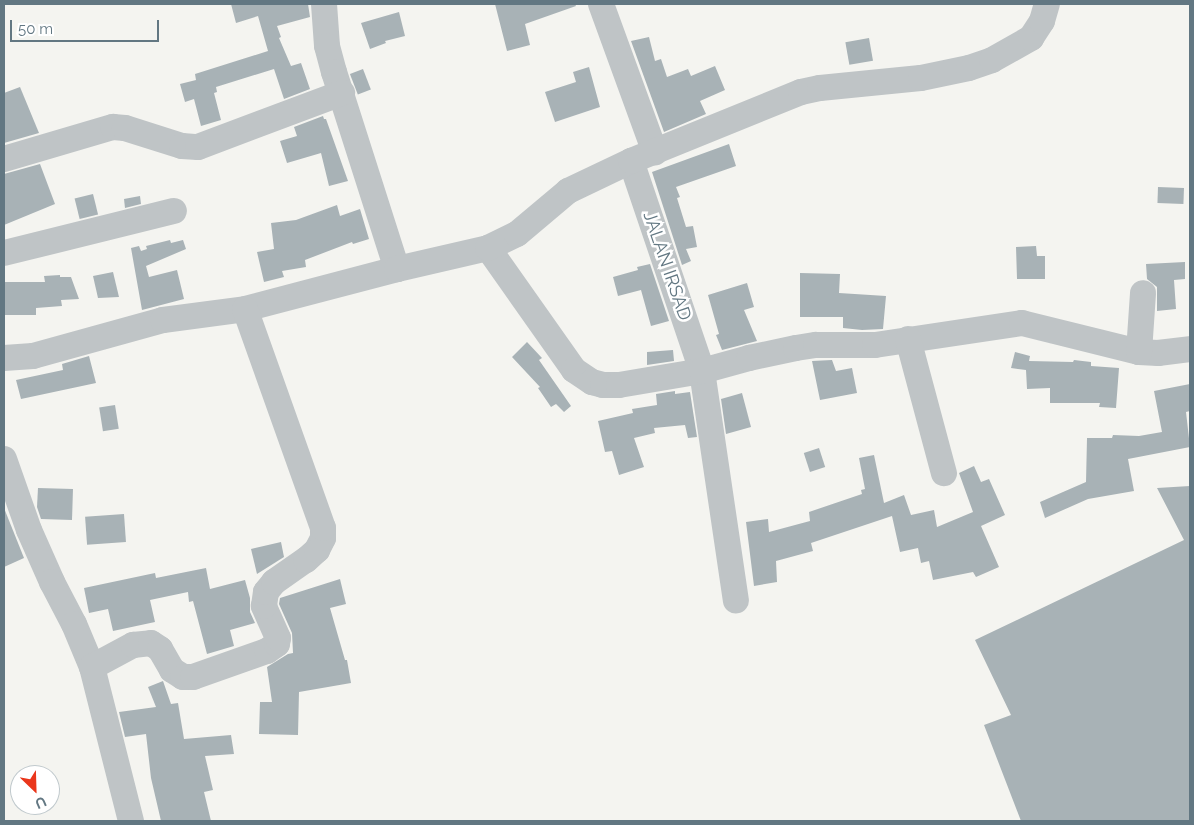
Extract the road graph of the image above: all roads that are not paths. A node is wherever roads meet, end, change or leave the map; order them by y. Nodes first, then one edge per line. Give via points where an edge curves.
1 (324, 4) edge
2 (600, 4) edge
3 (1047, 4) edge
4 (342, 93) junction
5 (655, 152) junction
6 (4, 158) edge
7 (631, 161) junction
8 (174, 211) dead end
9 (488, 248) junction
10 (4, 254) edge
11 (397, 269) junction
12 (1143, 293) dead end
13 (245, 309) junction
14 (908, 339) junction
15 (1190, 349) edge
16 (1140, 352) junction
17 (4, 358) edge
18 (702, 371) junction
19 (4, 459) edge
20 (944, 473) dead end
21 (736, 600) dead end
22 (92, 667) junction
23 (131, 821) edge

1 - 4 street via 327,46
2 - 5 street
3 - 5 street via 1042,21 1031,38 992,60 921,78 801,92
4 - 6 street via 198,147 182,146 113,127
4 - 11 street
5 - 7 street
7 - 9 street via 568,191 517,234
7 - 18 street, JALAN IRSAD
8 - 10 street
9 - 11 street
9 - 18 street via 574,370 592,382 619,385
11 - 13 street
12 - 16 street
13 - 17 street via 163,320 32,356
13 - 22 street via 323,528 323,538 317,550 274,582 266,592 264,606 278,644 193,678 172,670 160,650 151,643 133,645
14 - 16 street via 1022,323
14 - 18 street via 875,345 796,348
14 - 20 street
15 - 16 street
18 - 21 street, JALAN IRSAD
19 - 22 street via 28,530
22 - 23 street

